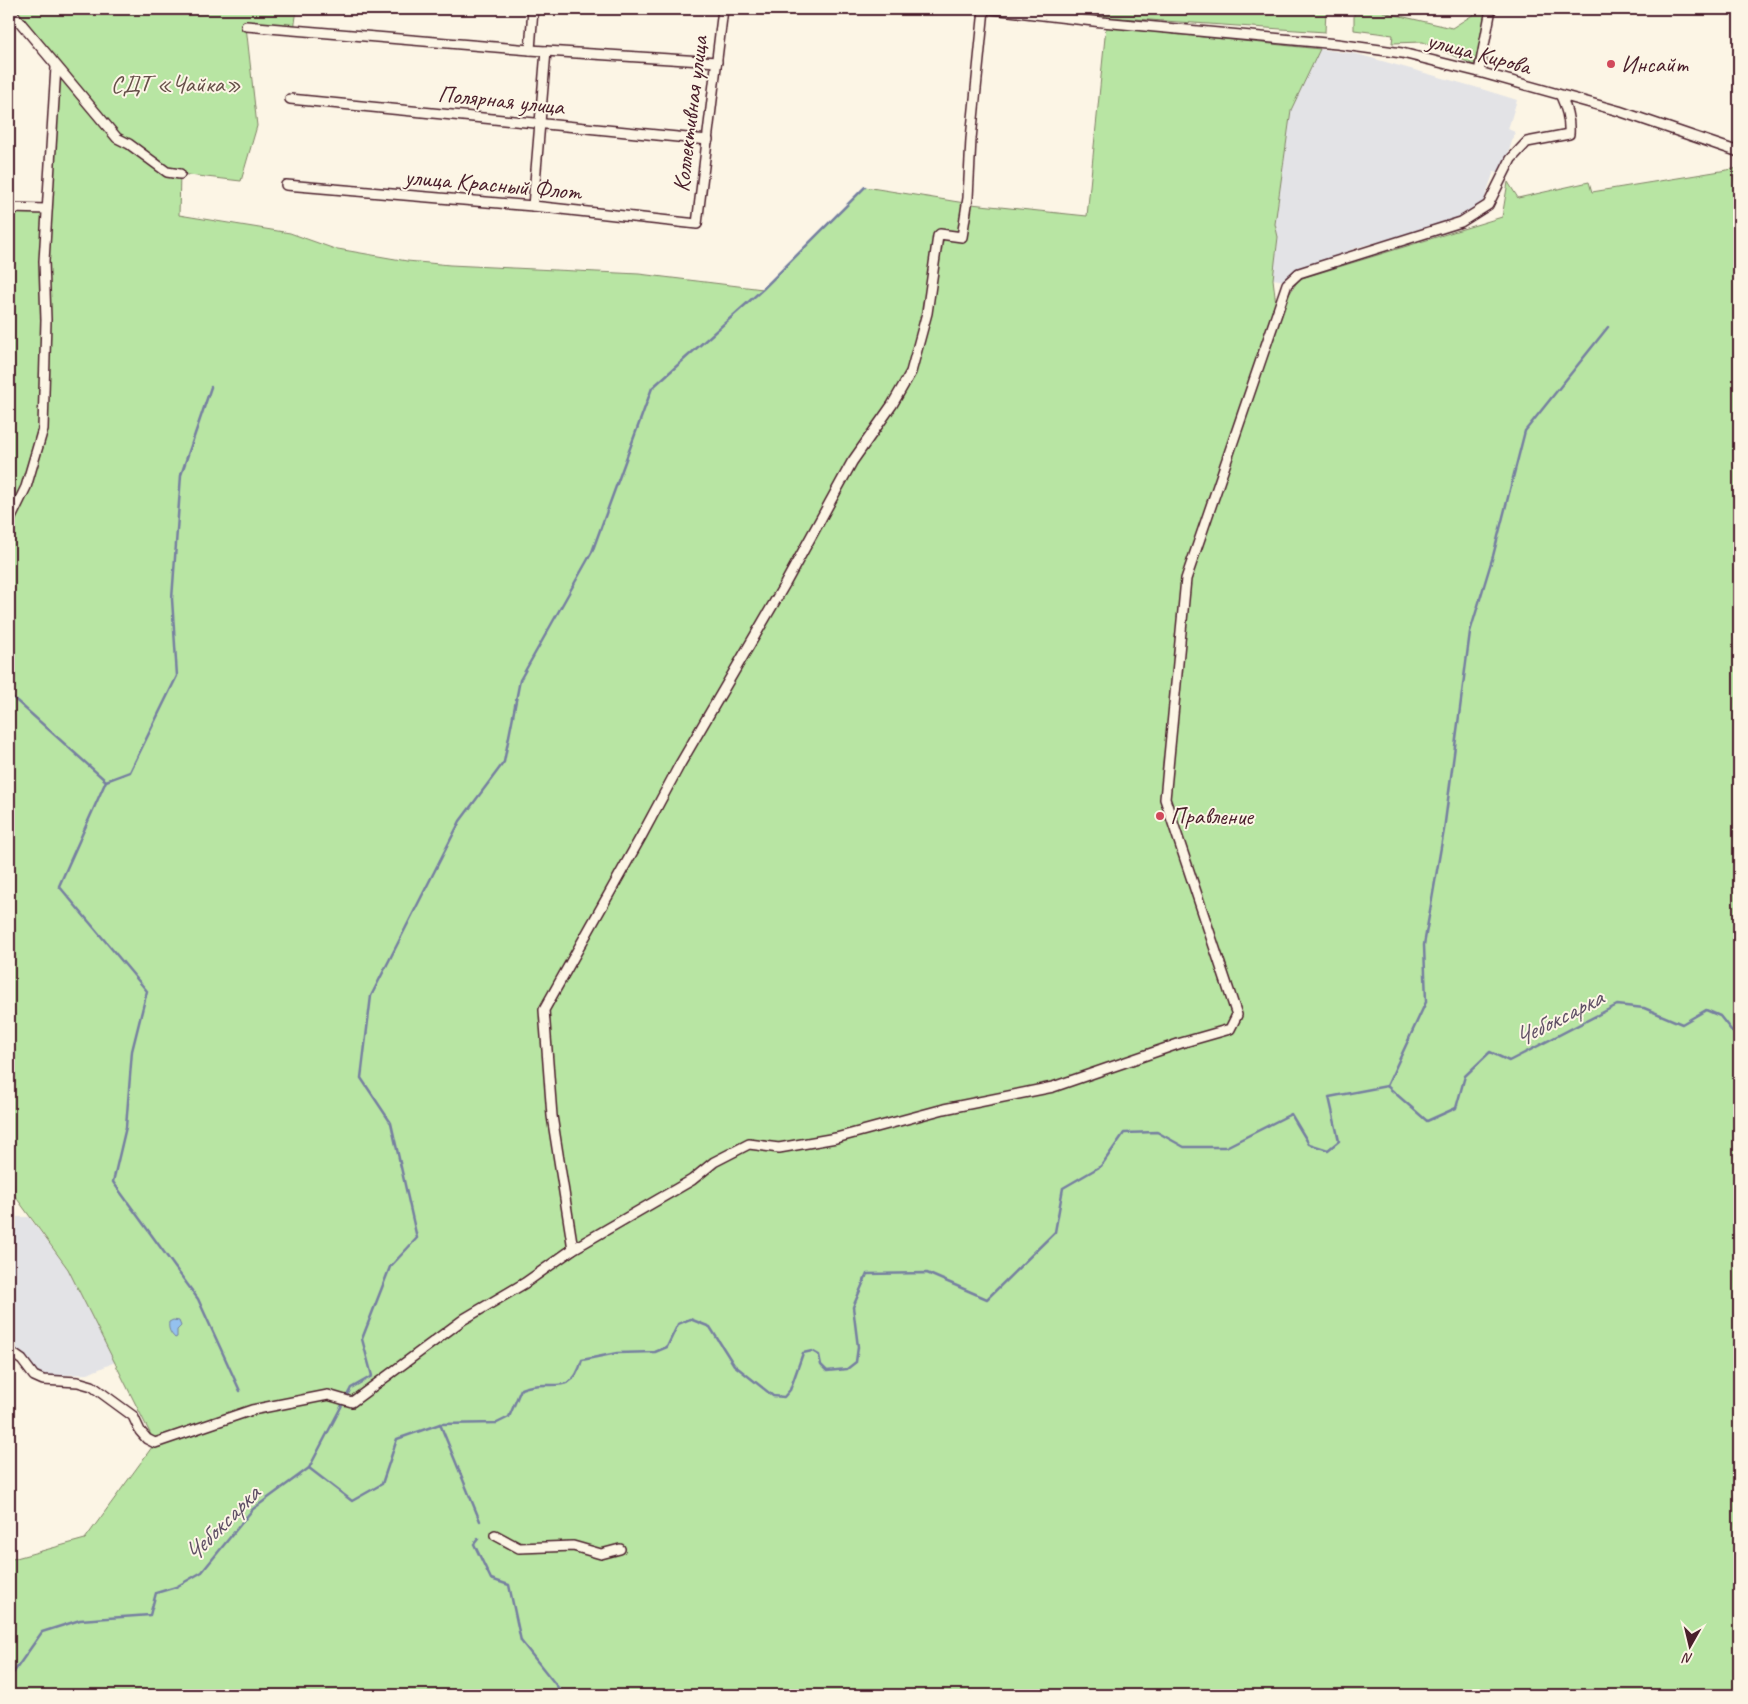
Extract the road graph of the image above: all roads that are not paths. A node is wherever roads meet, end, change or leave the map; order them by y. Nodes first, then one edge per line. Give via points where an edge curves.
1 (9, 9) edge
2 (533, 9) edge
3 (723, 9) edge
4 (984, 9) edge
5 (992, 9) edge
6 (1491, 9) edge
7 (246, 26) dead end
8 (530, 50) junction
9 (546, 50) junction
10 (717, 62) junction
11 (56, 67) junction
12 (1479, 72) junction
13 (1561, 96) junction
14 (290, 99) dead end
15 (540, 124) junction
16 (708, 140) junction
17 (1739, 152) edge
18 (180, 174) dead end
19 (286, 185) dead end
20 (533, 206) junction
21 (9, 208) edge
22 (46, 209) junction
23 (697, 224) joint
24 (9, 522) edge
25 (573, 1249) junction
26 (9, 1351) edge
27 (495, 1535) dead end
28 (620, 1549) dead end

1 - 11 street
2 - 8 street
3 - 10 street, Коллективная улица
4 - 25 street via 962,236 938,236 928,313 911,372 852,462 544,1010 552,1116
5 - 12 street, улица Кирова via 1348,45 1402,53
6 - 12 street
7 - 8 street
8 - 9 street
9 - 10 street
9 - 15 street
10 - 16 street, Коллективная улица
11 - 18 street via 117,138 167,172
11 - 22 street
12 - 13 street, улица Кирова
13 - 17 street, улица Кирова via 1619,111
13 - 25 street via 1568,110 1569,134 1527,142 1510,159 1488,205 1461,222 1299,272 1287,284 1261,357 1186,579 1165,799 1237,1015 1230,1029 1053,1087 944,1108 836,1138 779,1148 749,1144
14 - 15 street, Полярная улица
15 - 16 street, Полярная улица
15 - 20 street
16 - 23 street, Коллективная улица
19 - 20 street, улица Красный Флот
20 - 23 street, улица Красный Флот
21 - 22 street
22 - 24 street via 43,429 26,487
25 - 26 street via 464,1319 352,1402 328,1395 252,1410 155,1443 147,1439 133,1416 92,1386 43,1380 34,1376 22,1360
27 - 28 street via 519,1548 573,1546 601,1554

